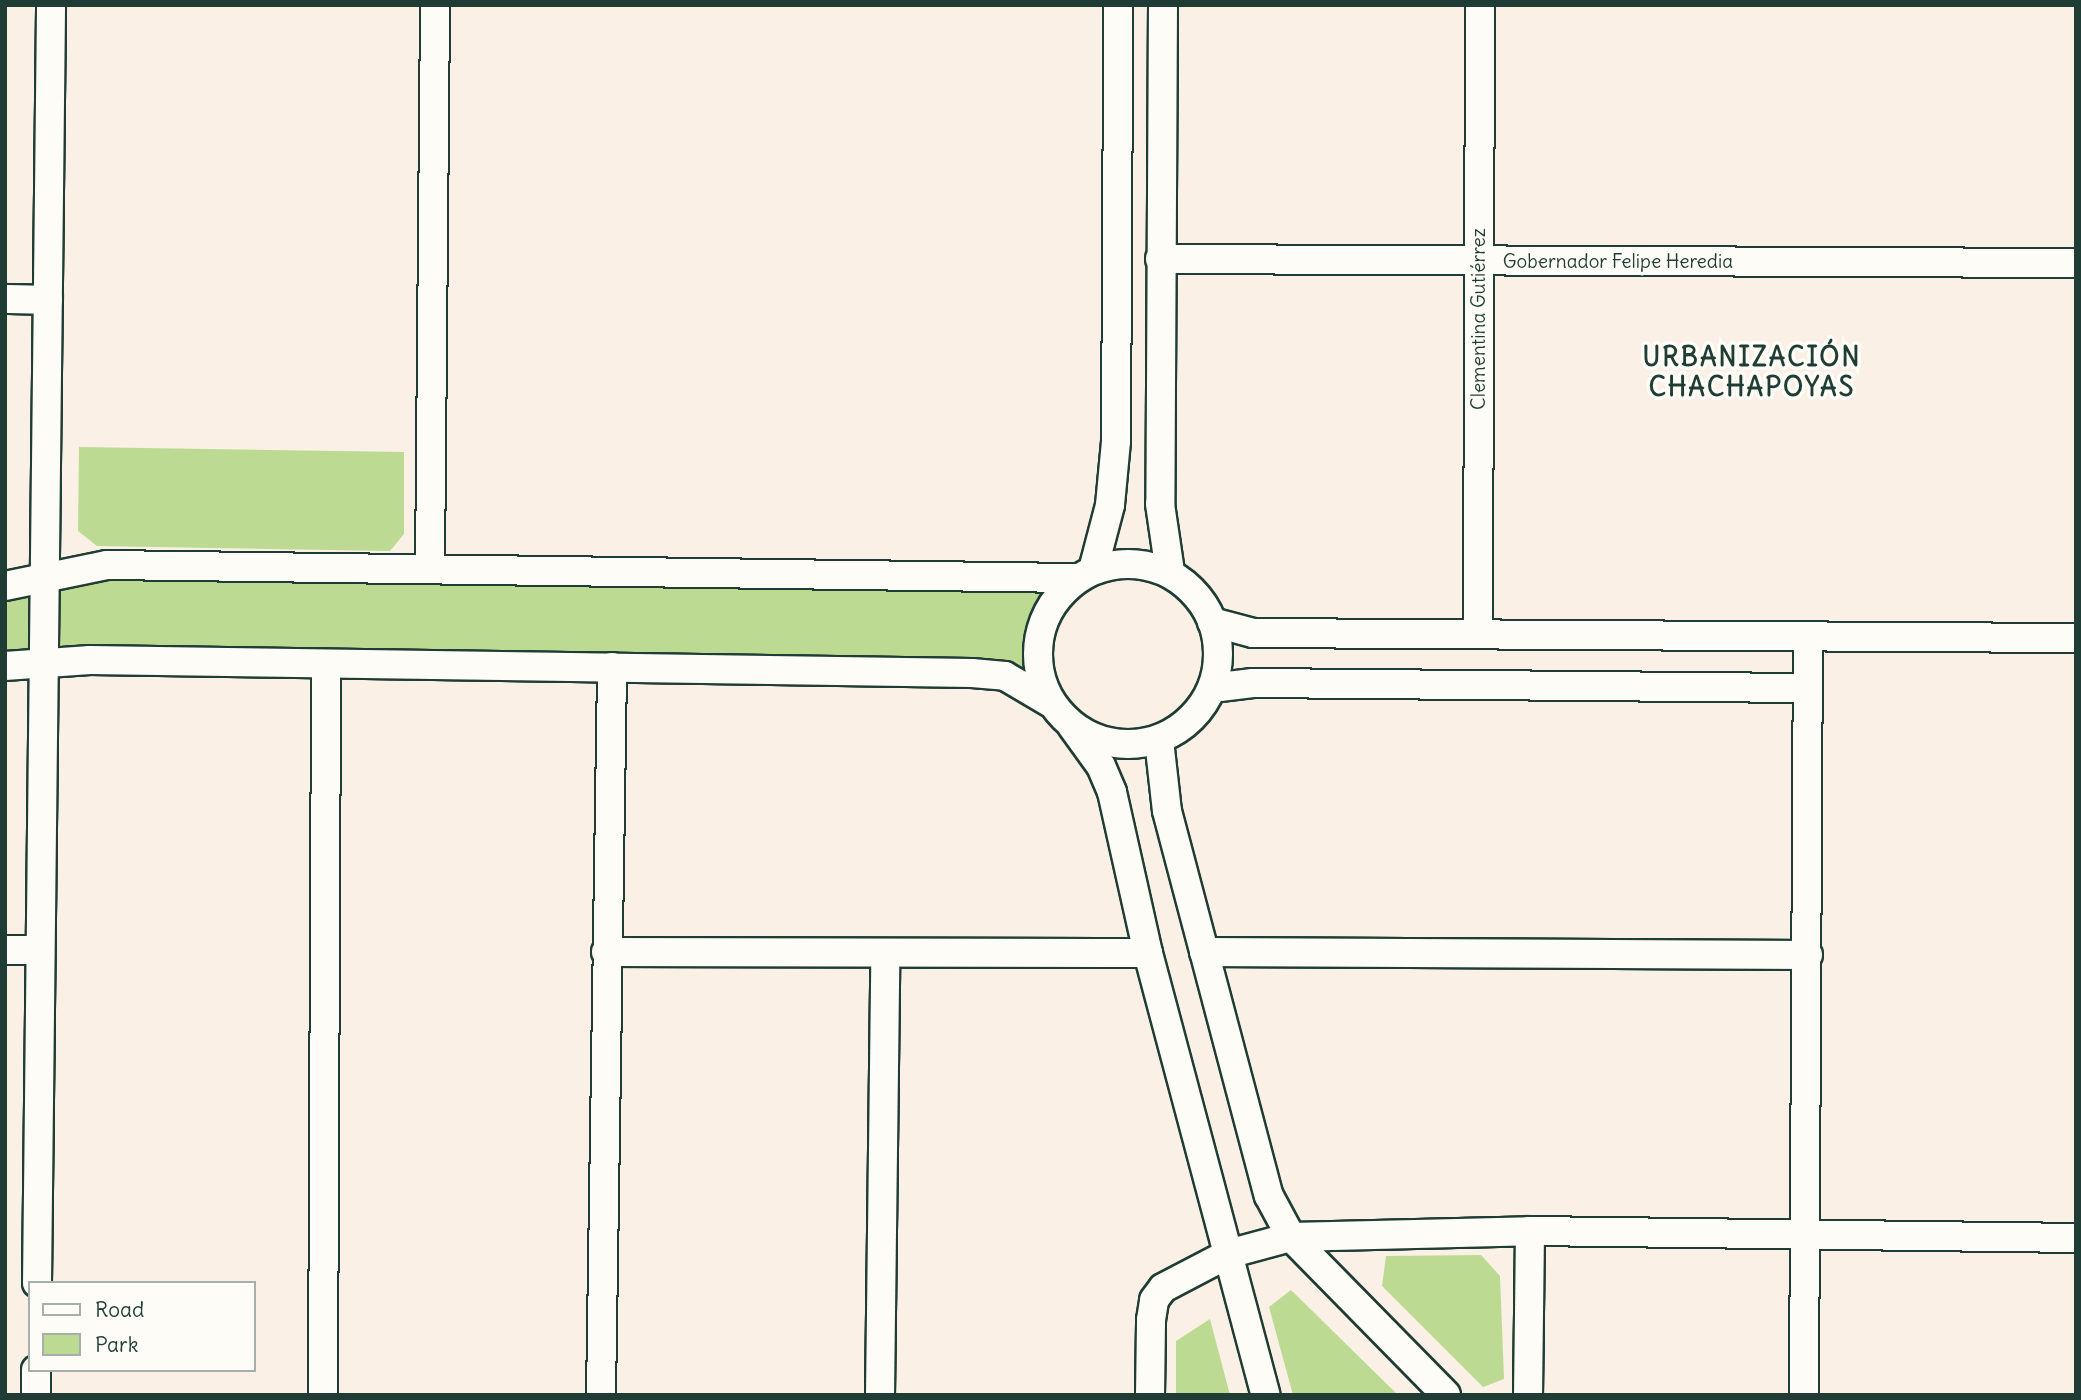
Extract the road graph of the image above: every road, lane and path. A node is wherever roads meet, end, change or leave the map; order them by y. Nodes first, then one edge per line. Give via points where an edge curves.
1 (51, 5) edge
2 (435, 5) edge
3 (1118, 5) edge
4 (1163, 5) edge
5 (1480, 5) edge
6 (1160, 258) junction
7 (1479, 262) junction
8 (2076, 263) edge
9 (5, 299) edge
10 (48, 300) junction
11 (430, 568) junction
12 (1170, 572) junction
13 (1086, 574) junction
14 (44, 579) junction
15 (5, 586) edge
16 (1212, 622) junction
17 (1478, 633) junction
18 (1808, 637) junction
19 (2076, 638) edge
20 (41, 663) junction
21 (326, 664) junction
22 (5, 666) edge
23 (612, 667) junction
24 (1212, 688) junction
25 (1807, 688) junction
26 (1051, 703) junction
27 (1072, 726) junction
28 (1159, 740) junction
29 (5, 950) edge
30 (38, 950) junction
31 (606, 952) junction
32 (1204, 952) junction
33 (1148, 953) junction
34 (1808, 955) junction
35 (886, 956) junction
36 (1530, 1231) junction
37 (1805, 1234) junction
38 (1291, 1237) junction
39 (2076, 1238) edge
40 (1228, 1254) junction
41 (37, 1281) edge
42 (36, 1372) edge
43 (36, 1395) edge
44 (323, 1395) edge
45 (601, 1395) edge
46 (880, 1395) edge
47 (1150, 1395) edge
48 (1266, 1395) edge
49 (1446, 1395) edge
50 (1528, 1395) edge
51 (1804, 1395) edge

1 - 10 street
2 - 11 street
3 - 13 street via 1116,441 1110,505
4 - 6 street
5 - 7 street, Clementina Gutiérrez
6 - 7 street, Gobernador Felipe Heredia
6 - 12 street via 1160,504
7 - 8 street, Gobernador Felipe Heredia
7 - 17 street, Clementina Gutiérrez
9 - 10 street
10 - 14 street
11 - 13 street
11 - 14 street via 107,565
12 - 13 street via 1119,564
12 - 16 street via 1193,590
13 - 26 street via 1058,597 1044,621 1037,648 1039,674
14 - 15 street
14 - 20 street
16 - 17 street via 1253,633
16 - 24 street via 1218,643
17 - 18 street
18 - 19 street
18 - 25 street
20 - 21 street
20 - 22 street
20 - 30 street
21 - 23 street
21 - 44 street
23 - 26 street via 1005,676
23 - 31 street
24 - 25 street via 1253,683
24 - 28 street via 1191,719
25 - 34 street
26 - 27 street
27 - 28 street via 1099,741 1129,746
27 - 33 street via 1101,766 1112,792
28 - 32 street via 1167,811
29 - 30 street
30 - 41 street
31 - 35 street
31 - 45 street
32 - 34 street
32 - 38 street via 1269,1196
33 - 35 street
33 - 40 street
34 - 37 street
35 - 46 street
36 - 37 street
36 - 38 street
36 - 50 street
37 - 39 street
37 - 51 street
38 - 40 street
38 - 49 street
40 - 47 street via 1163,1289 1154,1300
40 - 48 street
42 - 43 street

